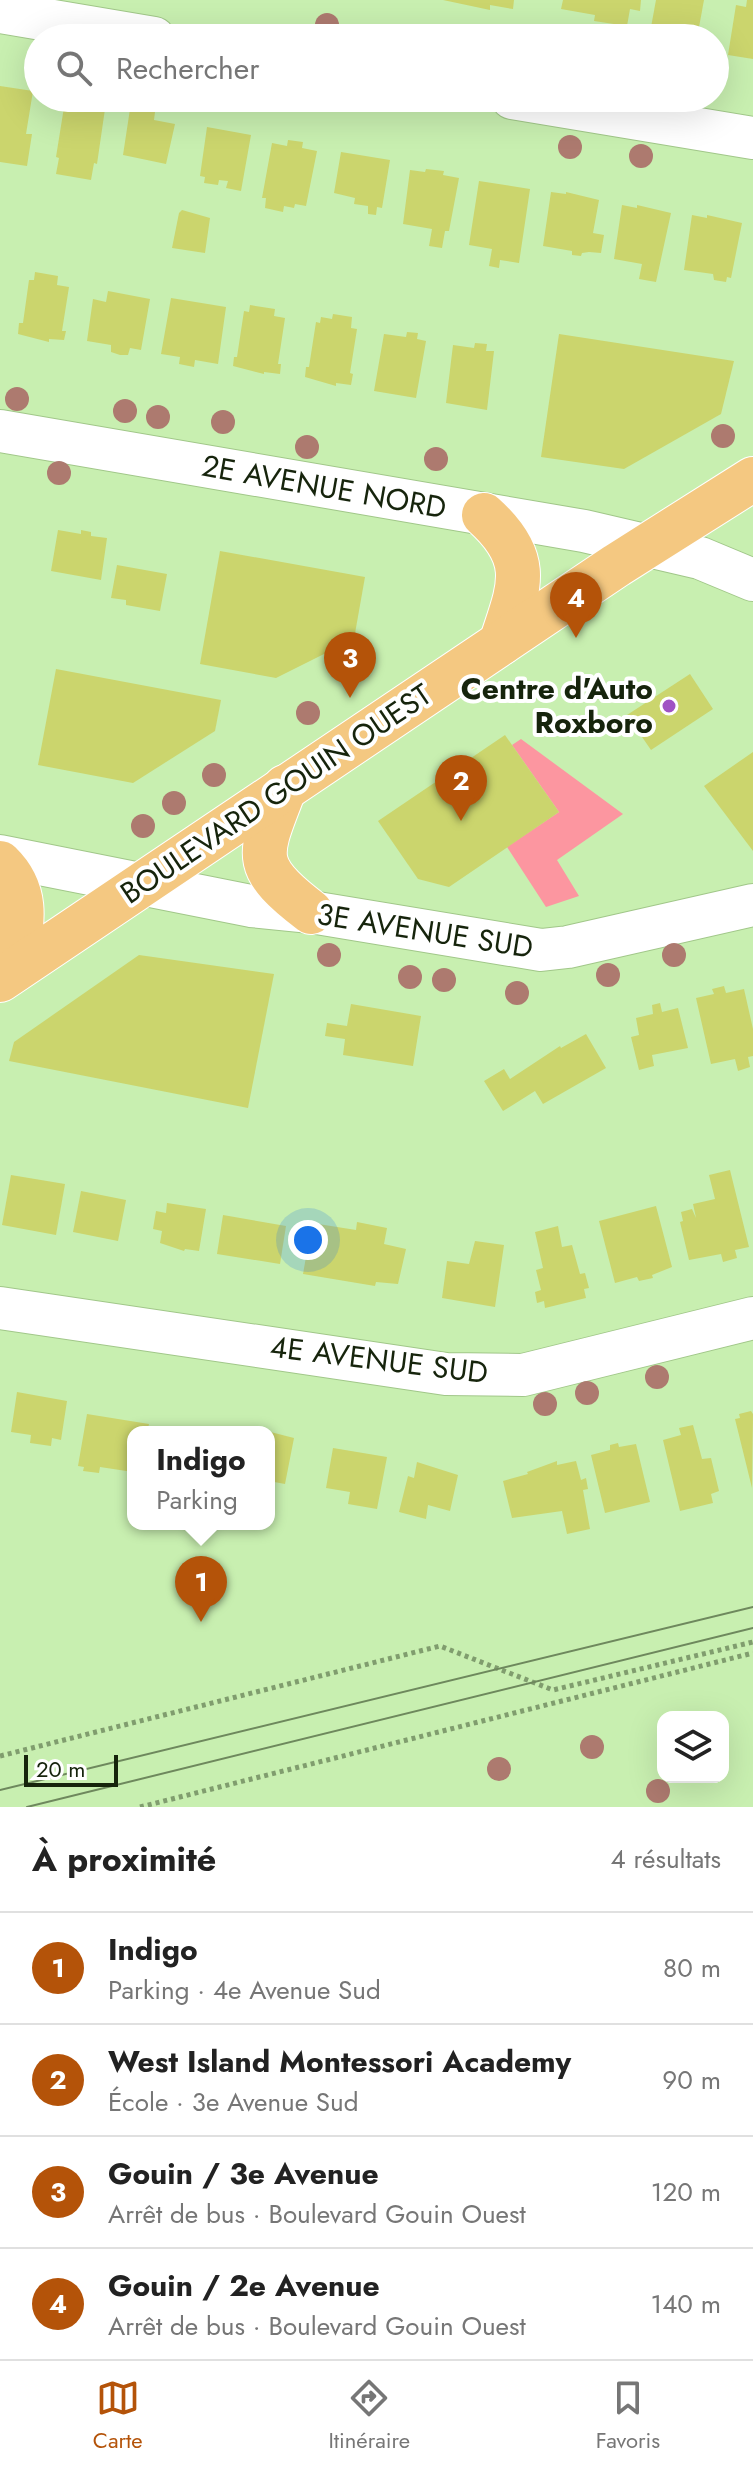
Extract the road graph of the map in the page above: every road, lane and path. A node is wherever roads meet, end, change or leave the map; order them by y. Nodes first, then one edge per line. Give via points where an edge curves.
1 (0, 12) edge
2 (71, 24) edge
3 (596, 112) edge
4 (753, 138) edge
5 (0, 431) edge
6 (753, 479) edge
7 (484, 515) junction
8 (648, 545) junction
9 (753, 580) edge
10 (501, 643) junction
11 (285, 787) junction
12 (0, 856) edge
13 (0, 863) edge
14 (143, 883) junction
15 (753, 905) edge
16 (311, 912) junction
17 (7, 975) edge
18 (0, 1308) edge
19 (753, 1318) edge
20 (753, 1642) edge
21 (753, 1653) edge
22 (0, 1756) edge
23 (140, 1807) edge

1 - 2 street
3 - 4 street
5 - 7 street, 2E AVENUE NORD
6 - 8 main road, BOULEVARD GOUIN OUEST
7 - 8 street, 2E AVENUE NORD
7 - 10 main road via 508,541 519,572
8 - 9 street, 2E AVENUE NORD via 700,558
8 - 10 main road, BOULEVARD GOUIN OUEST
10 - 11 main road, BOULEVARD GOUIN OUEST
11 - 14 main road, BOULEVARD GOUIN OUEST
11 - 16 main road via 264,845 266,863 282,890
12 - 14 street, 3E AVENUE SUD
13 - 17 main road via 22,901
14 - 16 street, 3E AVENUE SUD via 251,906
14 - 17 main road, BOULEVARD GOUIN OUEST
15 - 16 street, 3E AVENUE SUD via 541,950
18 - 19 street, 4E AVENUE SUD via 446,1374 523,1375
20 - 22 path via 553,1690 440,1646
21 - 23 path

